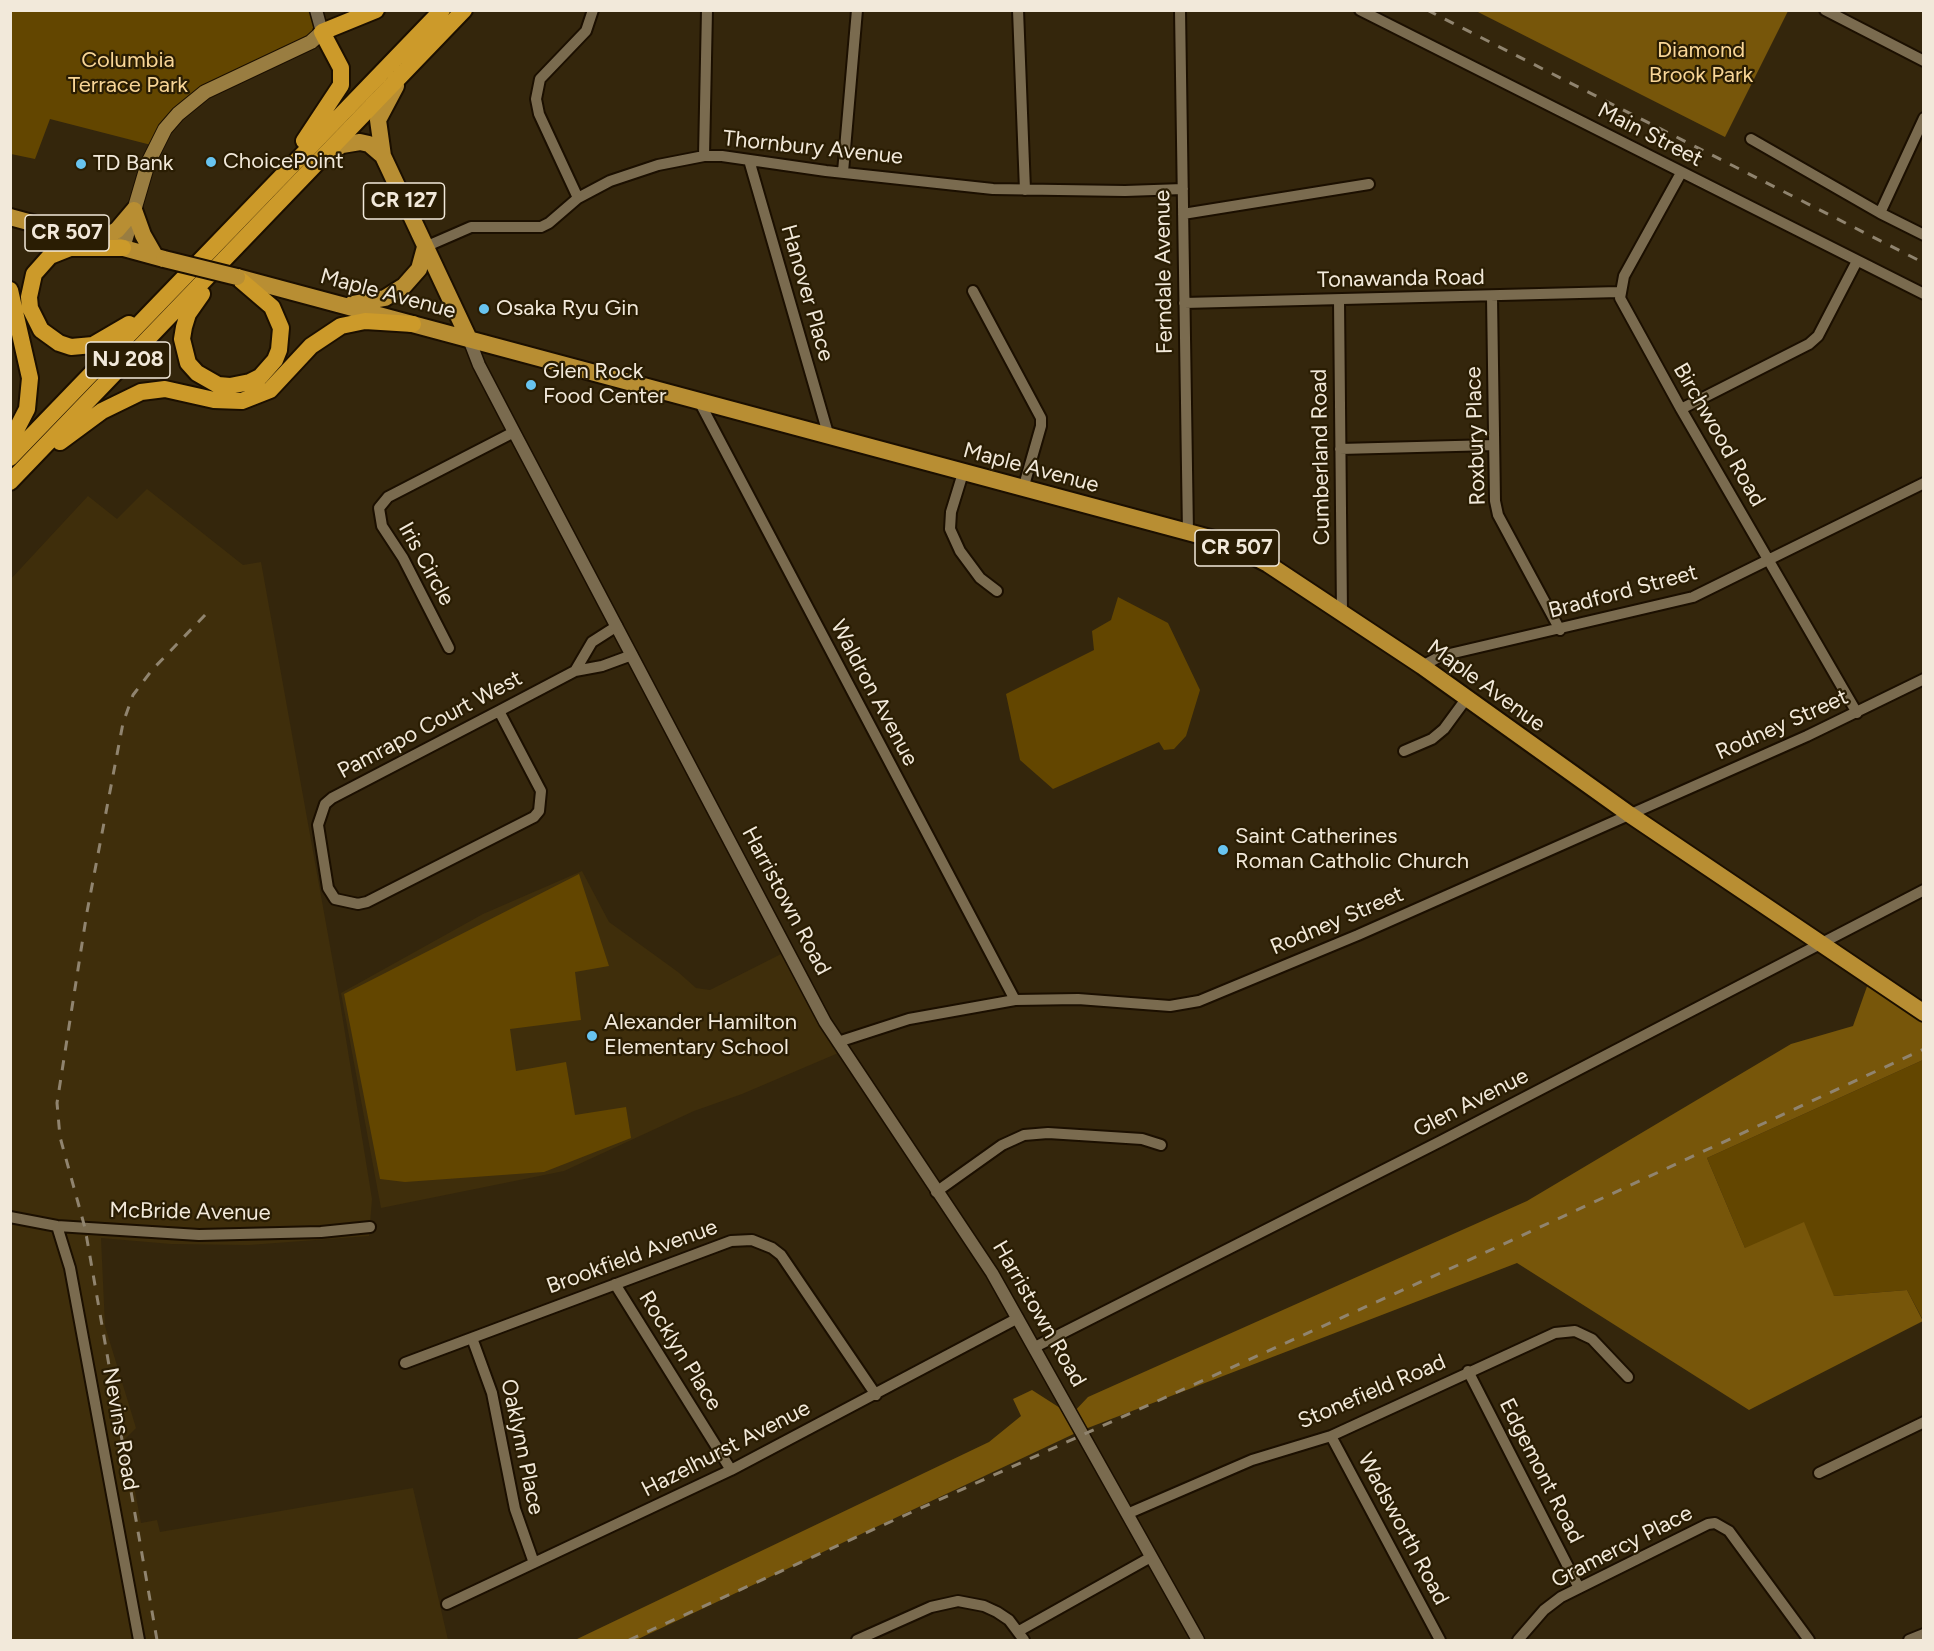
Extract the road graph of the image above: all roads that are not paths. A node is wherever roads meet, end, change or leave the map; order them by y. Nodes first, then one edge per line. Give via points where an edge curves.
1 (316, 10) edge
2 (376, 10) edge
3 (442, 10) edge
4 (464, 10) edge
5 (592, 10) edge
6 (707, 10) edge
7 (858, 10) edge
8 (1018, 10) edge
9 (1179, 10) edge
10 (1360, 10) edge
11 (1825, 10) edge
12 (321, 32) junction
13 (1923, 61) edge
14 (405, 73) junction
15 (1923, 118) edge
16 (1751, 139) dead end
17 (383, 156) junction
18 (704, 156) junction
19 (324, 157) junction
20 (750, 160) junction
21 (843, 172) junction
22 (1681, 172) junction
23 (284, 174) junction
24 (1368, 184) dead end
25 (1183, 189) junction
26 (1025, 190) junction
27 (578, 198) junction
28 (134, 210) junction
29 (1880, 213) junction
30 (1183, 214) junction
31 (10, 217) edge
32 (1923, 235) edge
33 (246, 238) junction
34 (98, 242) junction
35 (425, 247) junction
36 (123, 248) junction
37 (212, 248) junction
38 (160, 258) junction
39 (1857, 261) junction
40 (237, 277) junction
41 (10, 290) edge
42 (973, 291) dead end
43 (1619, 292) junction
44 (1923, 294) edge
45 (1492, 297) junction
46 (1339, 300) junction
47 (1184, 303) junction
48 (340, 304) junction
49 (413, 324) junction
50 (469, 339) junction
51 (700, 403) junction
52 (1681, 409) junction
53 (514, 432) junction
54 (829, 437) junction
55 (10, 442) edge
56 (1494, 445) junction
57 (1340, 449) junction
58 (10, 458) edge
59 (963, 473) junction
60 (1923, 483) edge
61 (10, 484) edge
62 (1023, 489) junction
63 (1188, 533) junction
64 (1769, 561) junction
65 (996, 591) dead end
66 (1342, 614) junction
67 (616, 626) junction
68 (1560, 630) junction
69 (449, 648) dead end
70 (632, 655) junction
71 (1422, 666) junction
72 (575, 671) junction
73 (1923, 679) edge
74 (1466, 699) junction
75 (499, 711) junction
76 (1857, 713) junction
77 (1404, 751) dead end
78 (1629, 814) junction
79 (1923, 890) edge
80 (1820, 944) junction
81 (1015, 1000) junction
82 (1923, 1014) edge
83 (838, 1042) junction
84 (1161, 1145) dead end
85 (936, 1192) junction
86 (10, 1217) edge
87 (57, 1226) junction
88 (370, 1227) dead end
89 (615, 1284) junction
90 (1018, 1318) junction
91 (472, 1338) junction
92 (1035, 1347) junction
93 (405, 1363) dead end
94 (1468, 1371) junction
95 (1628, 1377) dead end
96 (876, 1395) junction
97 (1923, 1422) edge
98 (1331, 1436) junction
99 (731, 1470) junction
100 (1819, 1473) dead end
101 (1127, 1514) junction
102 (1151, 1557) junction
103 (534, 1563) junction
104 (1579, 1588) junction
105 (447, 1604) dead end
106 (1923, 1634) edge
107 (1022, 1636) edge
108 (139, 1641) edge
109 (857, 1641) edge
110 (1198, 1641) edge
111 (1440, 1641) edge
112 (1518, 1641) edge
113 (1809, 1641) edge
114 (1910, 1641) edge

1 - 12 street
2 - 12 highway
3 - 23 highway, NJ 208
4 - 14 highway, NJ 208
5 - 27 street via 586,31 540,79 536,99 539,114
6 - 18 street
7 - 21 street
8 - 26 street
9 - 25 street, Ferndale Avenue
10 - 22 street, Main Street
11 - 13 street
12 - 23 highway via 341,68 341,85
12 - 28 main road via 312,42 205,92 178,114 155,146
14 - 17 main road, Harristown Road via 378,120
14 - 19 highway, NJ 208
15 - 29 street
16 - 29 street
17 - 19 main road via 360,142 342,145
17 - 35 main road, Harristown Road / CR 127
18 - 20 street, Thornbury Avenue
18 - 27 street, Thornbury Avenue via 633,172
19 - 33 highway, NJ 208
20 - 21 street, Thornbury Avenue
20 - 54 street, Hanover Place
21 - 26 street, Thornbury Avenue
22 - 39 street, Main Street
22 - 43 street
23 - 37 highway, NJ 208
24 - 30 street
25 - 26 street, Thornbury Avenue
25 - 30 street, Ferndale Avenue
27 - 35 street, Thornbury Avenue via 541,227 471,227
28 - 34 main road via 117,230
28 - 36 main road
28 - 38 main road via 143,236
29 - 32 street
30 - 47 street, Ferndale Avenue
31 - 34 main road, Maple Avenue / CR 507
33 - 40 highway via 195,302 182,339 188,363 197,373 230,386 260,377 275,360 281,338 272,307
33 - 61 highway, NJ 208
34 - 36 main road, Maple Avenue / CR 507
35 - 48 main road via 413,278 394,293 374,301
35 - 50 main road, Harristown Road / CR 127
36 - 37 highway via 70,249 41,264 30,285 30,308 49,338 71,347 105,340 141,315
36 - 38 main road, Maple Avenue / CR 507
37 - 58 highway, NJ 208
38 - 40 main road, Maple Avenue / CR 507, bridge
39 - 44 street, Main Street
39 - 52 street via 1818,336 1809,344
40 - 48 main road, Maple Avenue / CR 507
41 - 55 highway via 30,378 27,409
42 - 62 street via 1041,418
43 - 45 street, Tonawanda Road
43 - 52 street, Birchwood Road
45 - 46 street, Tonawanda Road
45 - 56 street, Roxbury Place
46 - 47 street, Tonawanda Road
46 - 57 street, Cumberland Road
47 - 63 street, Ferndale Avenue
48 - 49 main road, Maple Avenue / CR 507
49 - 50 main road, Maple Avenue / CR 507
49 - 61 highway via 377,321 341,326 311,346 270,390 242,401 214,400 165,389 129,397 84,423
50 - 51 main road, Maple Avenue / CR 507
50 - 53 street, Harristown Road / CR 127
51 - 54 main road, Maple Avenue / CR 507
51 - 81 street, Waldron Avenue
52 - 64 street, Birchwood Road
53 - 67 street, Harristown Road / CR 127
53 - 69 street, Iris Circle via 388,497 379,508 382,526 403,558
54 - 59 main road, Maple Avenue / CR 507
56 - 57 street
56 - 68 street, Roxbury Place via 1498,515
57 - 66 street, Cumberland Road
59 - 62 main road, Maple Avenue / CR 507
59 - 65 street via 950,529 980,578
60 - 64 street, Bradford Street
62 - 63 main road, Maple Avenue / CR 507
63 - 66 main road, Maple Avenue / CR 507 via 1246,552
64 - 68 street, Bradford Street via 1693,597
64 - 76 street, Birchwood Road
66 - 71 main road, Maple Avenue / CR 507
67 - 70 street, Harristown Road / CR 127
67 - 72 street via 592,642
68 - 71 street, Bradford Street via 1441,656
70 - 72 street, Pamrapo Court West
70 - 83 street, Harristown Road / CR 127
71 - 74 main road, Maple Avenue / CR 507
72 - 75 street, Pamrapo Court West
73 - 76 street, Rodney Street
74 - 77 street via 1432,739
74 - 78 main road, Maple Avenue / CR 507
75 - 75 street, Pamrapo Court West via 541,791 542,805 534,817 367,902 335,900 328,888 318,825 325,804
76 - 78 street, Rodney Street
78 - 80 main road, Maple Avenue / CR 507
78 - 81 street, Rodney Street via 1199,1001 1170,1006 1078,999
79 - 80 street, Glen Avenue
80 - 82 main road, Maple Avenue / CR 507
80 - 92 street, Glen Avenue
81 - 83 street, Rodney Street via 909,1019
83 - 85 street, Harristown Road / CR 127
84 - 85 street via 1142,1139 1024,1135 1002,1145
85 - 90 street, Harristown Road / CR 127
86 - 87 street, McBride Avenue
87 - 88 street, McBride Avenue via 199,1234
87 - 108 street, Nevins Road via 70,1268
89 - 91 street, Brookfield Avenue
89 - 96 street, Brookfield Avenue via 731,1241 763,1243 781,1255
89 - 99 street, Rocklyn Place
90 - 92 street, Harristown Road / CR 127
90 - 96 street, Hazelhurst Avenue
91 - 93 street, Brookfield Avenue
91 - 103 street, Oaklynn Place via 492,1393 515,1509
92 - 101 street, Harristown Road / CR 127
94 - 95 street, Stonefield Road via 1555,1333 1575,1331 1592,1339
94 - 98 street, Stonefield Road
94 - 104 street, Edgemont Road
96 - 99 street, Hazelhurst Avenue
97 - 100 street
98 - 101 street, Stonefield Road via 1252,1460
98 - 111 street, Wadsworth Road
99 - 103 street, Hazelhurst Avenue
101 - 102 street, Harristown Road / CR 127
102 - 107 street
102 - 110 street, Harristown Road / CR 127
103 - 105 street, Hazelhurst Avenue
104 - 112 street, Gramercy Place via 1544,1610
104 - 113 street, Gramercy Place via 1715,1523 1729,1531
106 - 114 street
107 - 109 street via 1009,1620 991,1609 958,1601 931,1607

